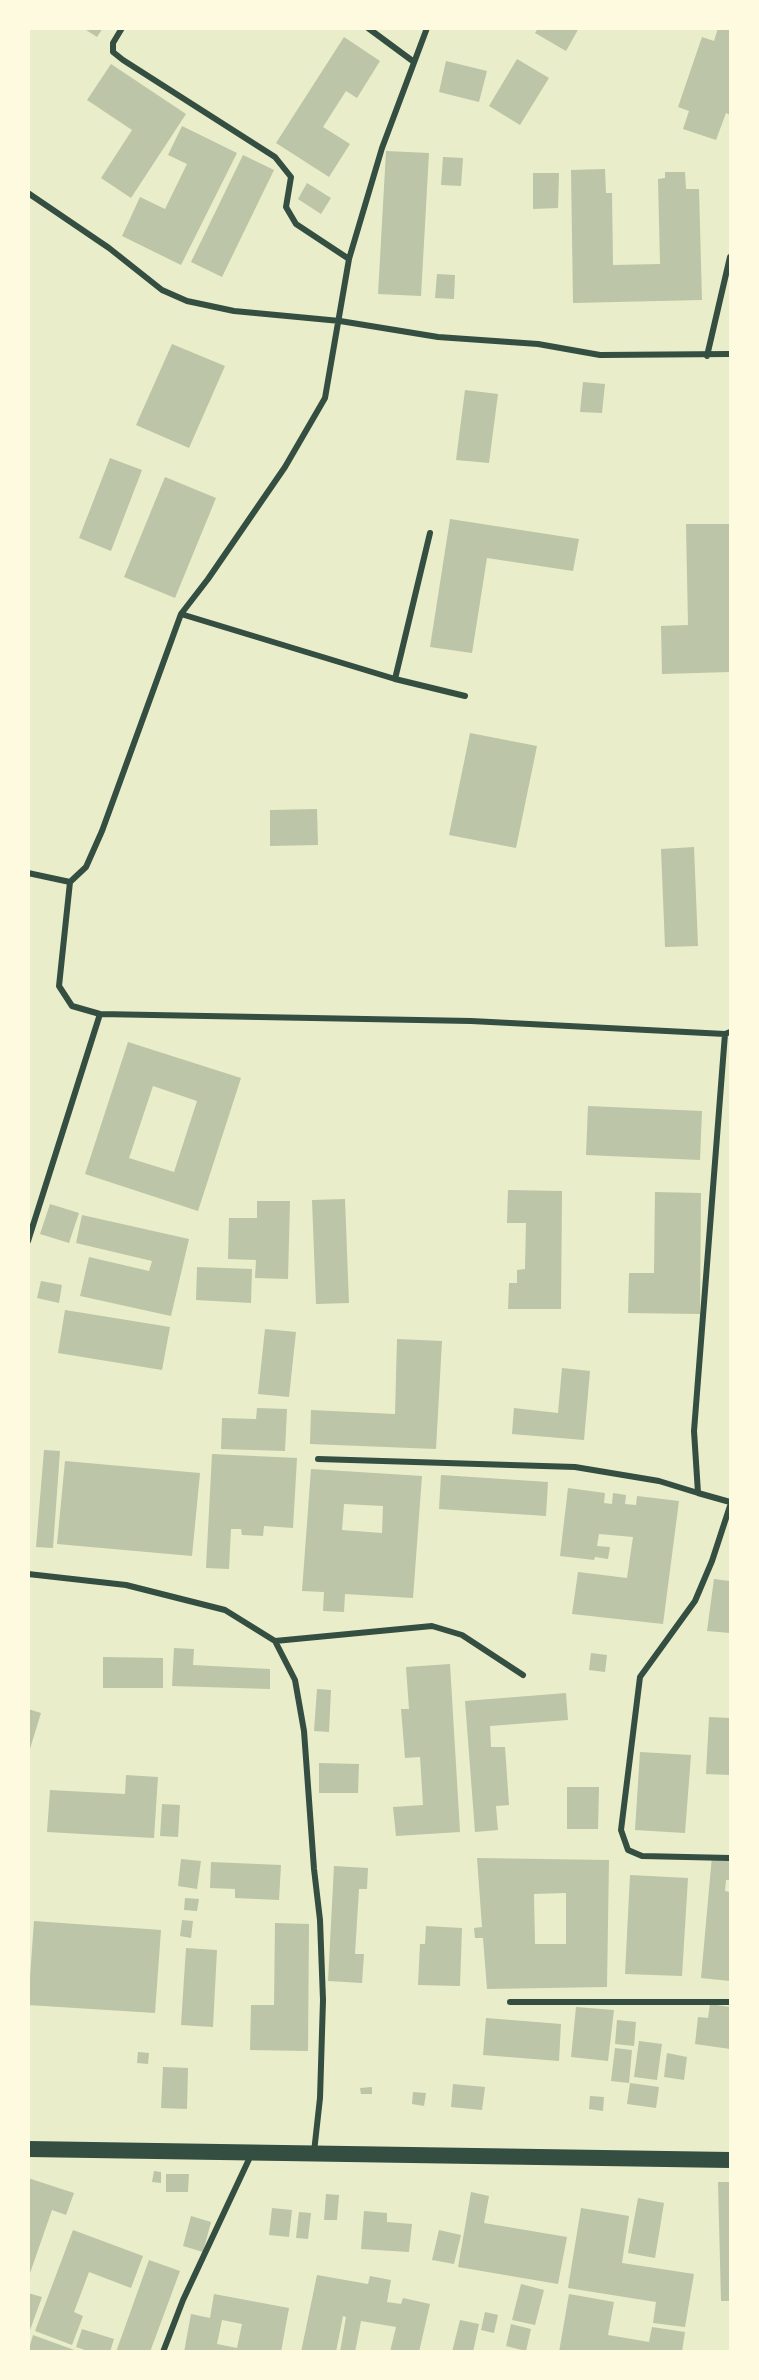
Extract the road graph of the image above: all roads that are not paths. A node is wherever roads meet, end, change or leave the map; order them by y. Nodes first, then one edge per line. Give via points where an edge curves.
1 (122, 28) edge
2 (368, 28) edge
3 (427, 28) edge
4 (414, 62) junction
5 (28, 192) edge
6 (730, 257) edge
7 (349, 259) junction
8 (340, 321) junction
9 (730, 354) edge
10 (707, 356) junction
11 (430, 533) dead end
12 (181, 614) junction
13 (395, 679) junction
14 (465, 696) dead end
15 (28, 873) edge
16 (70, 882) junction
17 (100, 1014) junction
18 (728, 1033) edge
19 (28, 1240) edge
20 (318, 1459) dead end
21 (698, 1493) junction
22 (730, 1504) edge
23 (28, 1574) edge
24 (275, 1641) junction
25 (523, 1675) dead end
26 (730, 1858) edge
27 (510, 2002) dead end
28 (730, 2002) edge
29 (28, 2149) edge
30 (251, 2153) junction
31 (314, 2154) junction
32 (730, 2160) edge
33 (163, 2352) edge

1 - 7 street via 113,43 113,52 275,157 291,177 286,207 296,224
2 - 4 street
3 - 4 street
4 - 7 street via 382,148
5 - 8 street via 162,290 187,301 234,311
6 - 10 street
7 - 8 street
8 - 10 street via 438,337 538,344 600,355
8 - 12 street via 326,398 285,467
9 - 10 street
11 - 13 street
12 - 13 street
12 - 16 street via 102,831 87,867
13 - 14 street
15 - 16 street
16 - 17 street via 59,986 72,1006
17 - 18 street via 471,1021
17 - 19 street
18 - 21 street via 694,1431
20 - 21 street via 575,1467 659,1481
21 - 22 street
22 - 26 street via 695,1601 640,1677 621,1830 628,1850 642,1856
23 - 24 street via 126,1585 225,1610
24 - 25 street via 432,1626 462,1635
24 - 31 street via 295,1680 304,1731 320,1920 323,2000
27 - 28 street
29 - 30 highway
30 - 31 highway
30 - 33 street
31 - 32 highway

